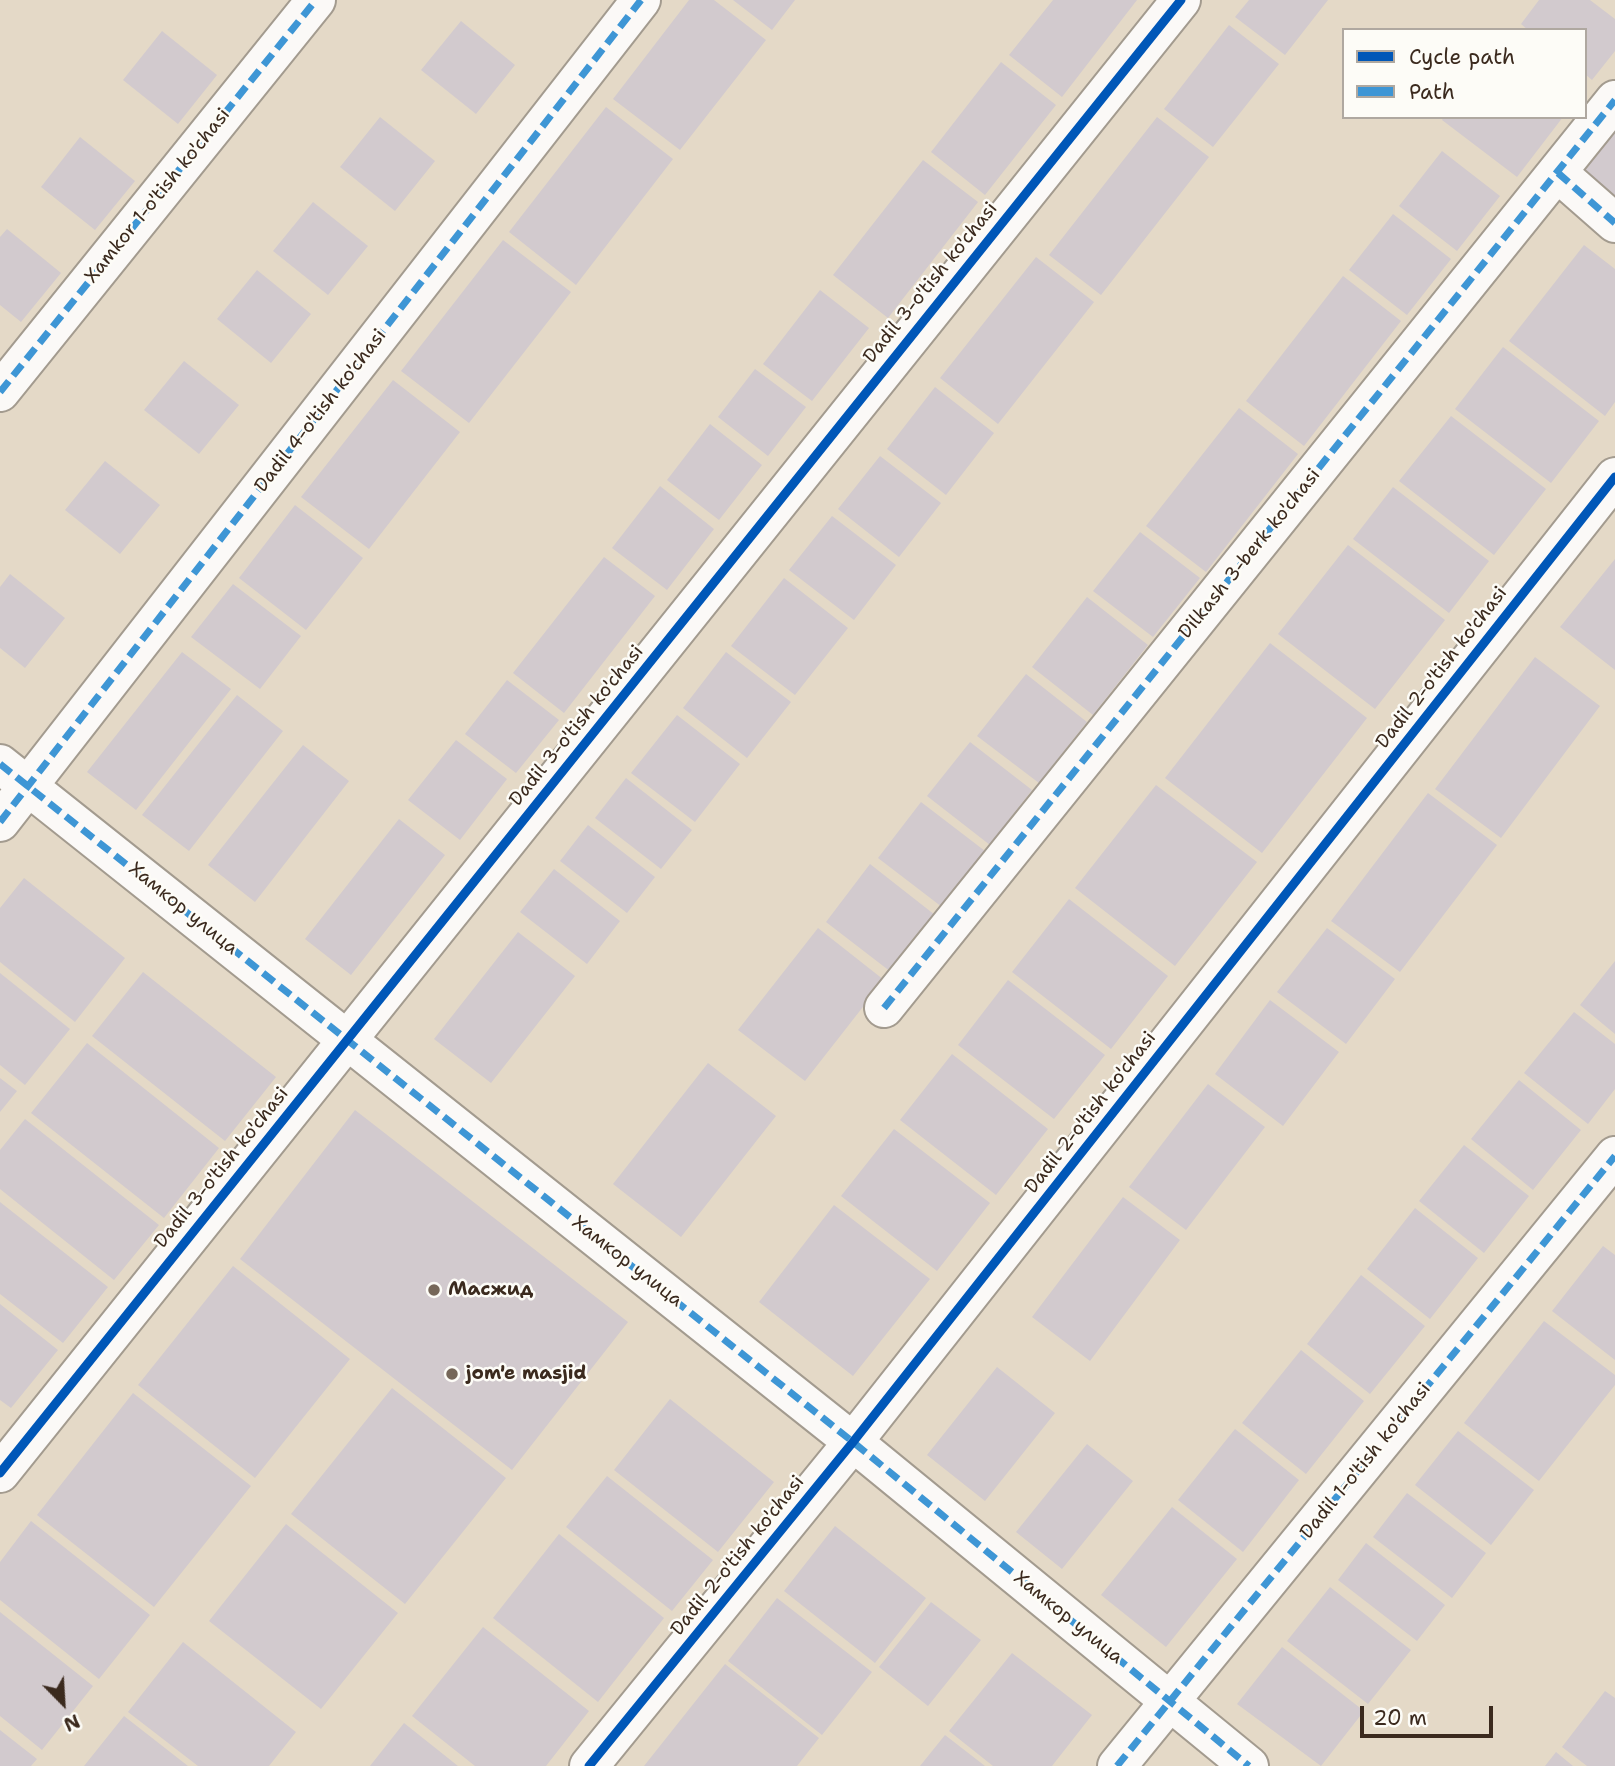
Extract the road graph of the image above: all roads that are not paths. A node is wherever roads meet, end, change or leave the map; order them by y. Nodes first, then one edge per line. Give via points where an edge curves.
1 (316, 0) edge
2 (640, 0) edge
3 (1181, 0) edge
4 (1615, 100) edge
5 (1558, 173) junction
6 (1615, 223) edge
7 (0, 392) edge
8 (1615, 477) edge
9 (15, 775) edge
10 (0, 822) edge
11 (884, 1008) dead end
12 (348, 1040) junction
13 (1615, 1156) edge
14 (853, 1442) junction
15 (0, 1473) edge
16 (1170, 1701) junction
17 (589, 1766) edge
18 (1117, 1766) edge
19 (1249, 1766) edge

1 - 7 street, Xamkor 1-o'tish ko'chasi
2 - 9 street, Dadil 4-o'tish ko'chasi
3 - 12 street, Dadil 3-o'tish ko'chasi
4 - 5 street, Dilkash 3-berk ko'chasi
5 - 6 street
5 - 11 street, Dilkash 3-berk ko'chasi
8 - 14 street, Dadil 2-o'tish ko'chasi
9 - 10 street, Dadil 4-o'tish ko'chasi
9 - 12 street, Хамкор улица
12 - 14 street, Хамкор улица
12 - 15 street, Dadil 3-o'tish ko'chasi
13 - 16 street, Dadil 1-o'tish ko'chasi
14 - 16 street, Хамкор улица
14 - 17 street, Dadil 2-o'tish ko'chasi
16 - 18 street, Dadil 1-o'tish ko'chasi
16 - 19 street, Хамкор улица

